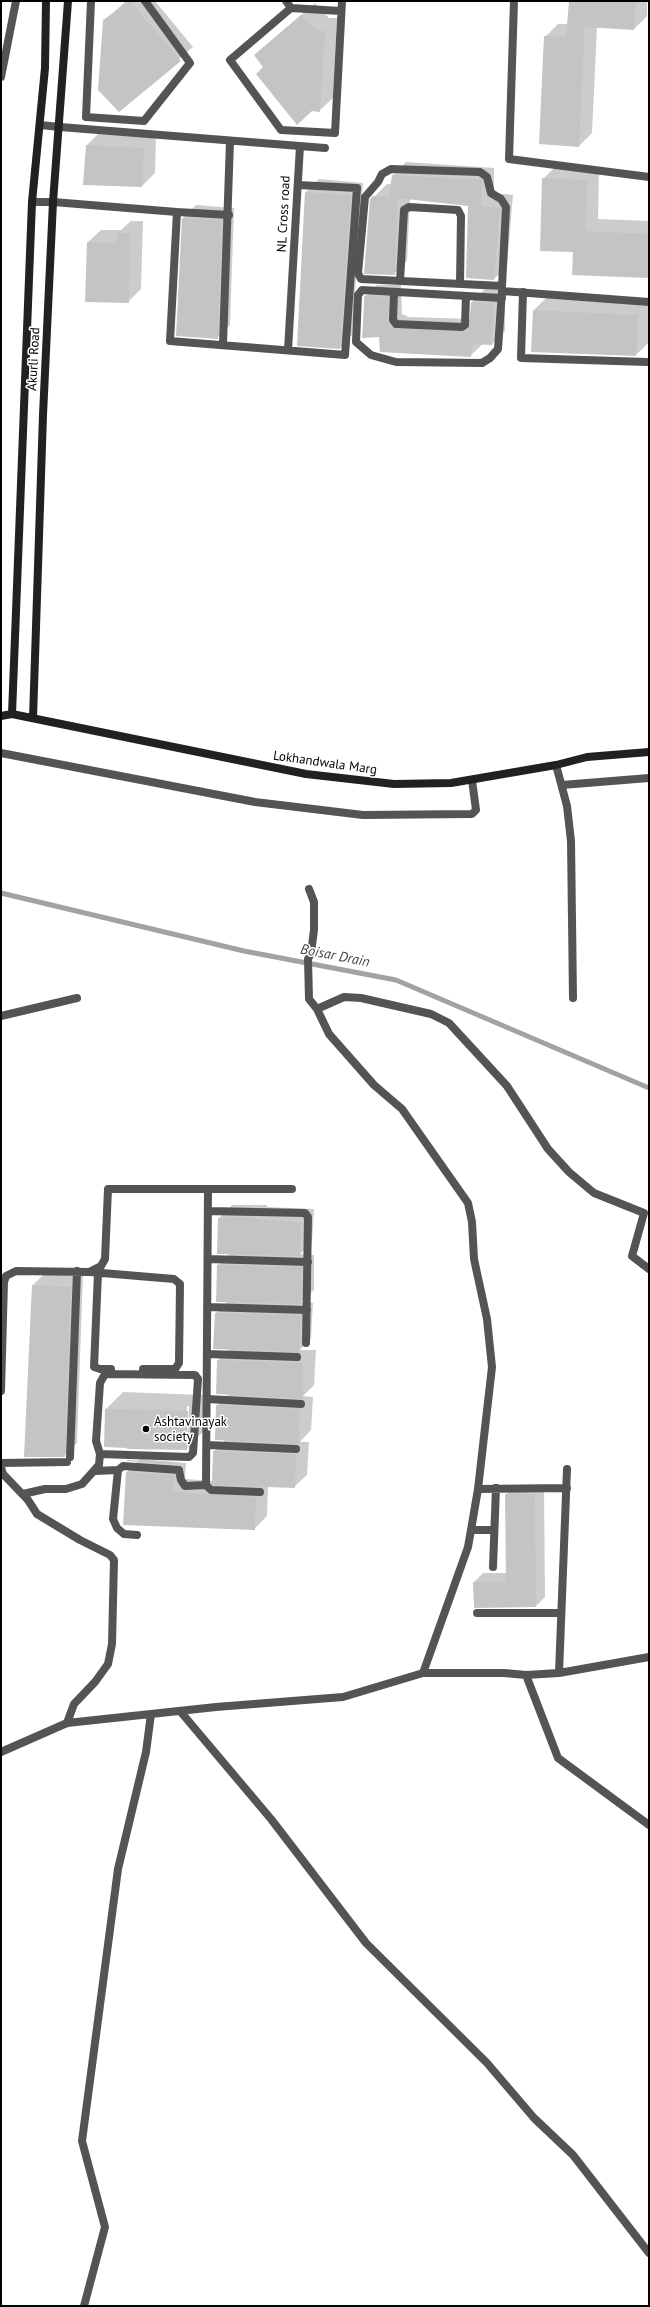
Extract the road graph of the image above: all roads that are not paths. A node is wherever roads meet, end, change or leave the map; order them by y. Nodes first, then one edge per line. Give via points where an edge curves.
1 (16, 1) edge
2 (46, 1) edge
3 (68, 1) edge
4 (91, 1) edge
5 (145, 1) edge
6 (286, 1) edge
7 (342, 1) edge
8 (514, 1) edge
9 (291, 8) junction
10 (341, 11) junction
11 (1, 77) edge
12 (40, 125) junction
13 (60, 127) junction
14 (230, 140) junction
15 (300, 146) junction
16 (325, 148) dead end
17 (649, 177) edge
18 (298, 185) junction
19 (32, 202) junction
20 (53, 202) junction
21 (177, 212) junction
22 (229, 215) junction
23 (400, 281) junction
24 (460, 284) junction
25 (394, 292) junction
26 (502, 292) junction
27 (523, 292) junction
28 (466, 296) junction
29 (649, 302) edge
30 (223, 344) junction
31 (288, 350) junction
32 (647, 362) dead end
33 (12, 714) junction
34 (1, 716) edge
35 (33, 718) junction
36 (649, 752) edge
37 (1, 753) edge
38 (556, 765) junction
39 (649, 778) edge
40 (472, 780) junction
41 (562, 785) junction
42 (309, 889) dead end
43 (77, 998) dead end
44 (573, 998) dead end
45 (317, 1009) junction
46 (1, 1016) edge
47 (208, 1189) junction
48 (292, 1189) dead end
49 (208, 1211) junction
50 (208, 1259) junction
51 (308, 1262) junction
52 (649, 1269) edge
53 (77, 1271) junction
54 (89, 1272) junction
55 (98, 1273) junction
56 (2, 1291) edge
57 (207, 1306) junction
58 (307, 1310) junction
59 (306, 1343) dead end
60 (207, 1354) junction
61 (297, 1357) dead end
62 (1, 1391) edge
63 (207, 1399) junction
64 (301, 1404) dead end
65 (207, 1445) junction
66 (296, 1450) dead end
67 (100, 1454) junction
68 (1, 1463) edge
69 (1, 1468) edge
70 (567, 1469) dead end
71 (118, 1470) junction
72 (95, 1471) junction
73 (206, 1486) junction
74 (496, 1488) junction
75 (567, 1488) junction
76 (478, 1489) junction
77 (260, 1492) dead end
78 (23, 1494) junction
79 (471, 1530) junction
80 (494, 1530) junction
81 (137, 1535) dead end
82 (493, 1567) dead end
83 (477, 1613) dead end
84 (562, 1613) junction
85 (649, 1656) edge
86 (423, 1673) junction
87 (559, 1673) junction
88 (526, 1675) junction
89 (180, 1711) junction
90 (151, 1714) junction
91 (67, 1724) junction
92 (1, 1752) edge
93 (649, 1825) edge
94 (649, 2253) edge
95 (84, 2306) edge

1 - 11 street
2 - 12 street, Akurli Road via 45,68
3 - 13 street, Akurli Road
4 - 5 street via 86,117 144,121 190,63
6 - 9 street
7 - 10 street
8 - 17 street via 509,159
9 - 10 street
9 - 10 street via 230,60 281,130 335,133
12 - 13 street
12 - 19 street, Akurli Road
13 - 14 street
13 - 20 street, Akurli Road
14 - 15 street
14 - 22 street
15 - 16 street
15 - 18 street, NL Cross road
18 - 31 street, NL Cross road
18 - 31 street via 357,188 345,355
19 - 20 street
19 - 33 street, Akurli Road
20 - 21 street
20 - 35 street, Akurli Road
21 - 22 street
21 - 30 street via 170,341
22 - 30 street
23 - 24 street
23 - 24 street via 404,210 409,207 458,210 461,216
23 - 26 street via 361,279 358,273 365,197 382,174 391,169 480,172 487,177 491,193 501,199 506,207
24 - 26 street
25 - 26 street via 362,290 358,295 356,342 371,355 396,362 482,363 498,349
25 - 28 street
25 - 28 street via 393,320 396,324 462,327 465,325
26 - 27 street
26 - 28 street
27 - 29 street
27 - 32 street via 521,358
30 - 31 street
33 - 34 street, Lokhandwala Marg
33 - 35 street, Lokhandwala Marg
35 - 40 street, Lokhandwala Marg via 337,779 394,784
36 - 38 street, Lokhandwala Marg via 588,757
37 - 40 street via 255,802 363,815 472,814 476,810
38 - 40 street, Lokhandwala Marg
38 - 41 street
39 - 41 street
41 - 44 street via 571,841
42 - 45 street via 314,902 314,930 308,959 309,999
43 - 46 street
45 - 52 street via 344,997 361,998 431,1014 449,1023 508,1086 548,1149 569,1172 594,1193 644,1213 632,1256
45 - 76 street via 329,1034 374,1085 402,1109 468,1203 474,1259 487,1319 492,1367
47 - 48 street
47 - 49 street
47 - 54 street via 108,1189 105,1259 101,1266
49 - 50 street
49 - 51 street via 305,1213 308,1217
50 - 51 street
50 - 57 street
51 - 58 street
53 - 54 street
53 - 56 street via 16,1270 6,1276
53 - 68 street via 69,1460
54 - 55 street
55 - 55 street via 174,1280 180,1284 179,1363 175,1368 94,1367
56 - 62 street
57 - 58 street
57 - 60 street
58 - 59 street
60 - 61 street
60 - 63 street
63 - 64 street
63 - 65 street
65 - 66 street
65 - 73 street
67 - 67 street via 96,1433 100,1383 105,1374 195,1375 198,1379 193,1453 189,1457
67 - 72 street via 99,1465
69 - 78 street via 3,1474
70 - 75 street
71 - 72 street
71 - 73 street via 123,1466 179,1470 185,1486
71 - 81 street via 113,1519 117,1528 124,1534
72 - 78 street via 82,1484 66,1489 45,1489
73 - 77 street via 211,1490
74 - 75 street
74 - 76 street
74 - 80 street
75 - 84 street
76 - 79 street
78 - 91 street via 37,1514 80,1540 110,1554 114,1560 112,1644 108,1664 74,1704
79 - 80 street
79 - 86 street via 468,1547
80 - 82 street
83 - 84 street
84 - 87 street
85 - 87 street
86 - 88 street
86 - 89 street via 343,1697
87 - 88 street
88 - 93 street via 558,1758
89 - 90 street
89 - 94 street via 271,1819 366,1943 487,2064 534,2118 573,2155
90 - 91 street
90 - 95 street via 146,1752 118,1869 82,2141 105,2227
91 - 92 street

